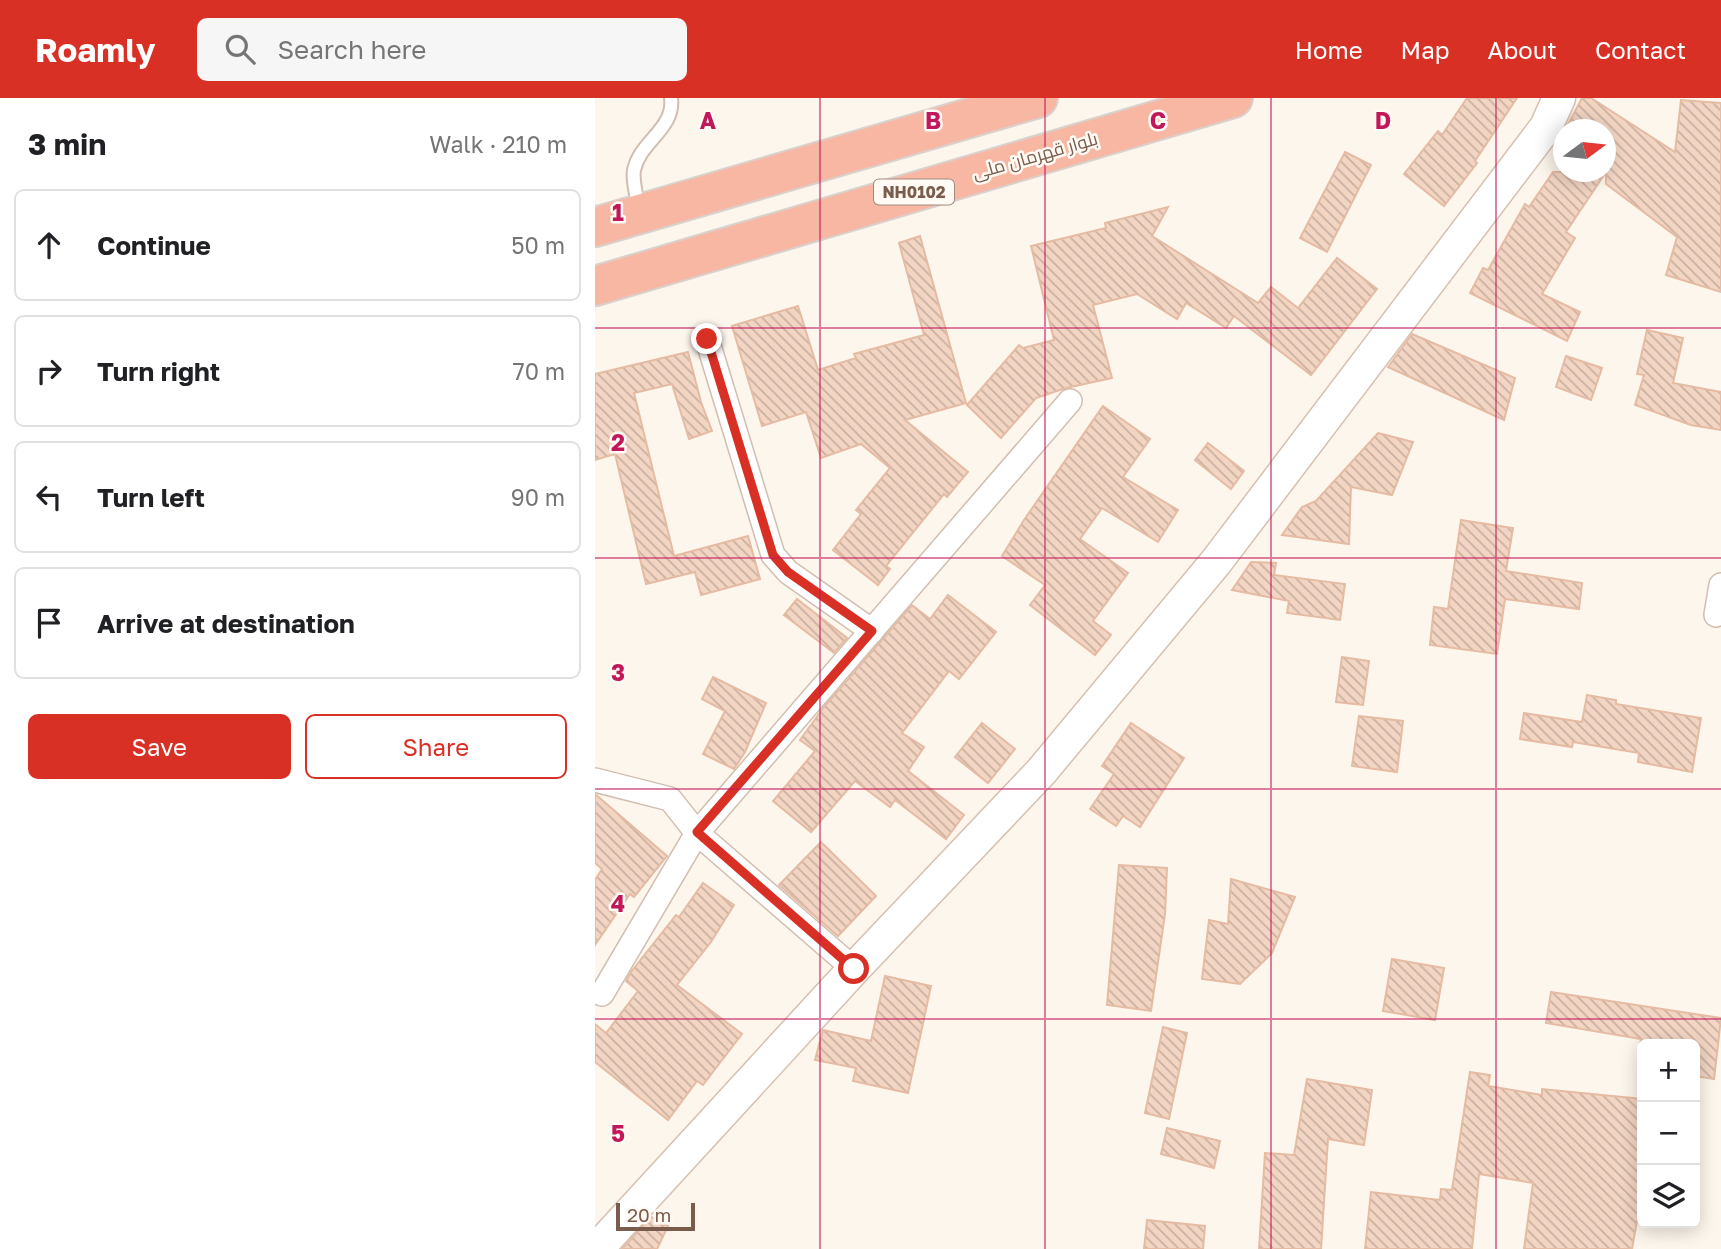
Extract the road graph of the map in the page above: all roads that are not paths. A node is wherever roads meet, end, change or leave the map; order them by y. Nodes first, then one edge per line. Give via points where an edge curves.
1 (671, 98) edge
2 (1233, 98) edge
3 (1559, 98) edge
4 (1033, 99) edge
5 (639, 213) junction
6 (595, 227) edge
7 (595, 286) edge
8 (707, 339) dead end
9 (1070, 401) dead end
10 (1721, 585) edge
11 (1716, 615) dead end
12 (872, 631) junction
13 (595, 780) edge
14 (697, 832) junction
15 (854, 969) junction
16 (603, 994) dead end
17 (597, 1249) edge

1 - 5 lane via 671,114 641,149 633,172
2 - 7 highway, بلوار قهرمان ملی / NH0102
3 - 15 street via 1546,127 1216,562 1041,772
4 - 5 highway
5 - 6 highway
8 - 12 street via 773,555 788,572
9 - 12 street
10 - 11 street
12 - 14 street
13 - 14 street via 670,799
14 - 15 street
14 - 16 street
15 - 17 street

